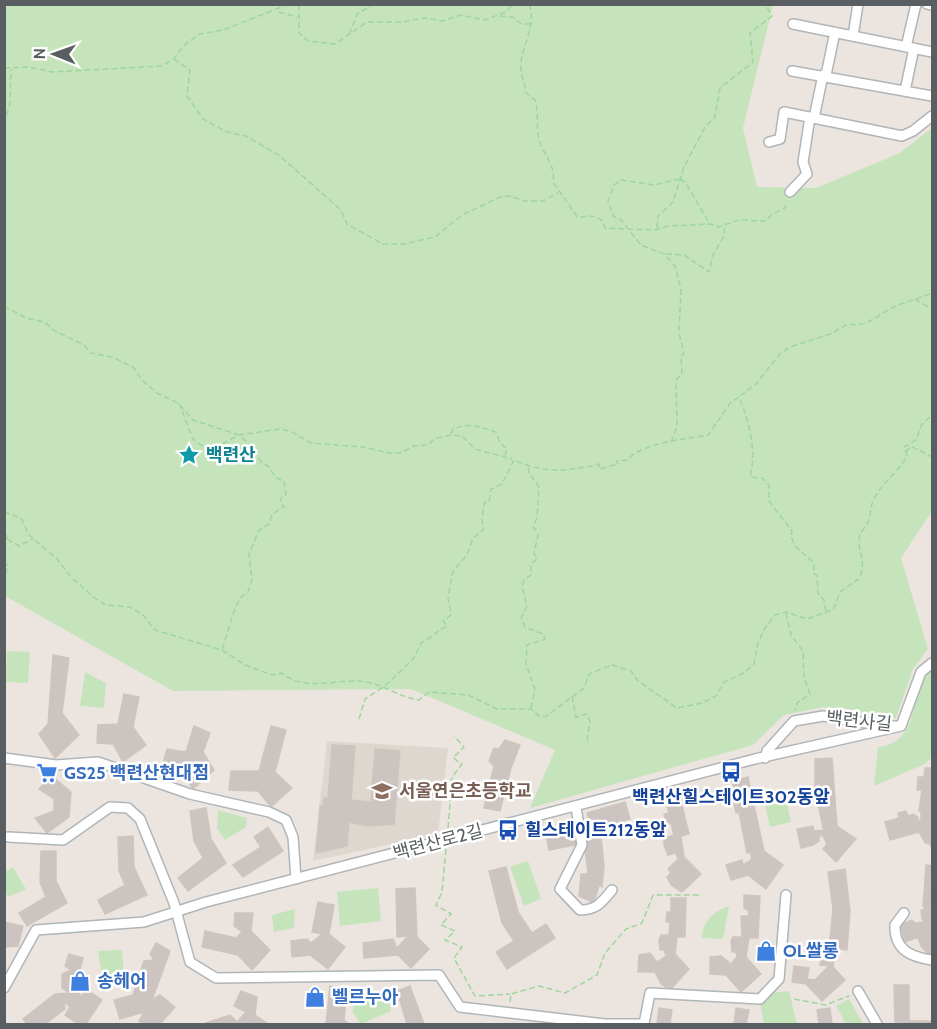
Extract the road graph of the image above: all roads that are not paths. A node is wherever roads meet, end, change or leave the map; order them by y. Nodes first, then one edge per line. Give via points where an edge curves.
1 (858, 4) edge
2 (916, 4) edge
3 (927, 4) edge
4 (933, 5) edge
5 (794, 24) dead end
6 (835, 33) junction
7 (853, 36) junction
8 (910, 47) junction
9 (933, 52) edge
10 (792, 71) dead end
11 (825, 75) junction
12 (905, 91) junction
13 (933, 96) edge
14 (933, 116) edge
15 (812, 118) junction
16 (769, 142) dead end
17 (790, 192) road end
18 (933, 663) edge
19 (902, 726) junction
20 (4, 758) edge
21 (765, 758) junction
22 (576, 807) junction
23 (8, 837) dead end
24 (296, 879) junction
25 (612, 890) dead end
26 (786, 895) dead end
27 (177, 912) junction
28 (904, 913) dead end
29 (933, 960) edge
30 (4, 988) edge
31 (855, 993) road end
32 (605, 1024) edge
33 (877, 1024) edge

1 - 7 street
2 - 8 street
3 - 4 street
5 - 6 street
6 - 7 street
6 - 11 street
7 - 8 street
8 - 9 street
8 - 12 street
10 - 11 street
11 - 12 street
11 - 15 street
12 - 13 street
14 - 15 street via 902,136
15 - 16 street via 784,112 780,139
15 - 17 street via 803,162 807,174
18 - 19 street, 백련사길 via 921,672
19 - 21 street, 백련산로2길
19 - 21 street, 백련사길 via 823,716 793,722
20 - 24 street via 57,765 98,762 190,794 269,812 286,820 293,837
21 - 22 street, 백련산로2길
22 - 24 street, 백련산로2길
22 - 25 street via 582,845 560,889 580,910 597,907
23 - 27 street via 63,840 110,807 128,808 140,819
24 - 27 street, 백련산로2길
26 - 32 street via 779,979 760,999 650,993 644,1024
27 - 30 street, 백련산로2길 via 144,922 36,930
27 - 32 street via 190,962 216,978 439,975 460,1006
28 - 29 street via 895,925 898,945 908,954
31 - 33 street

